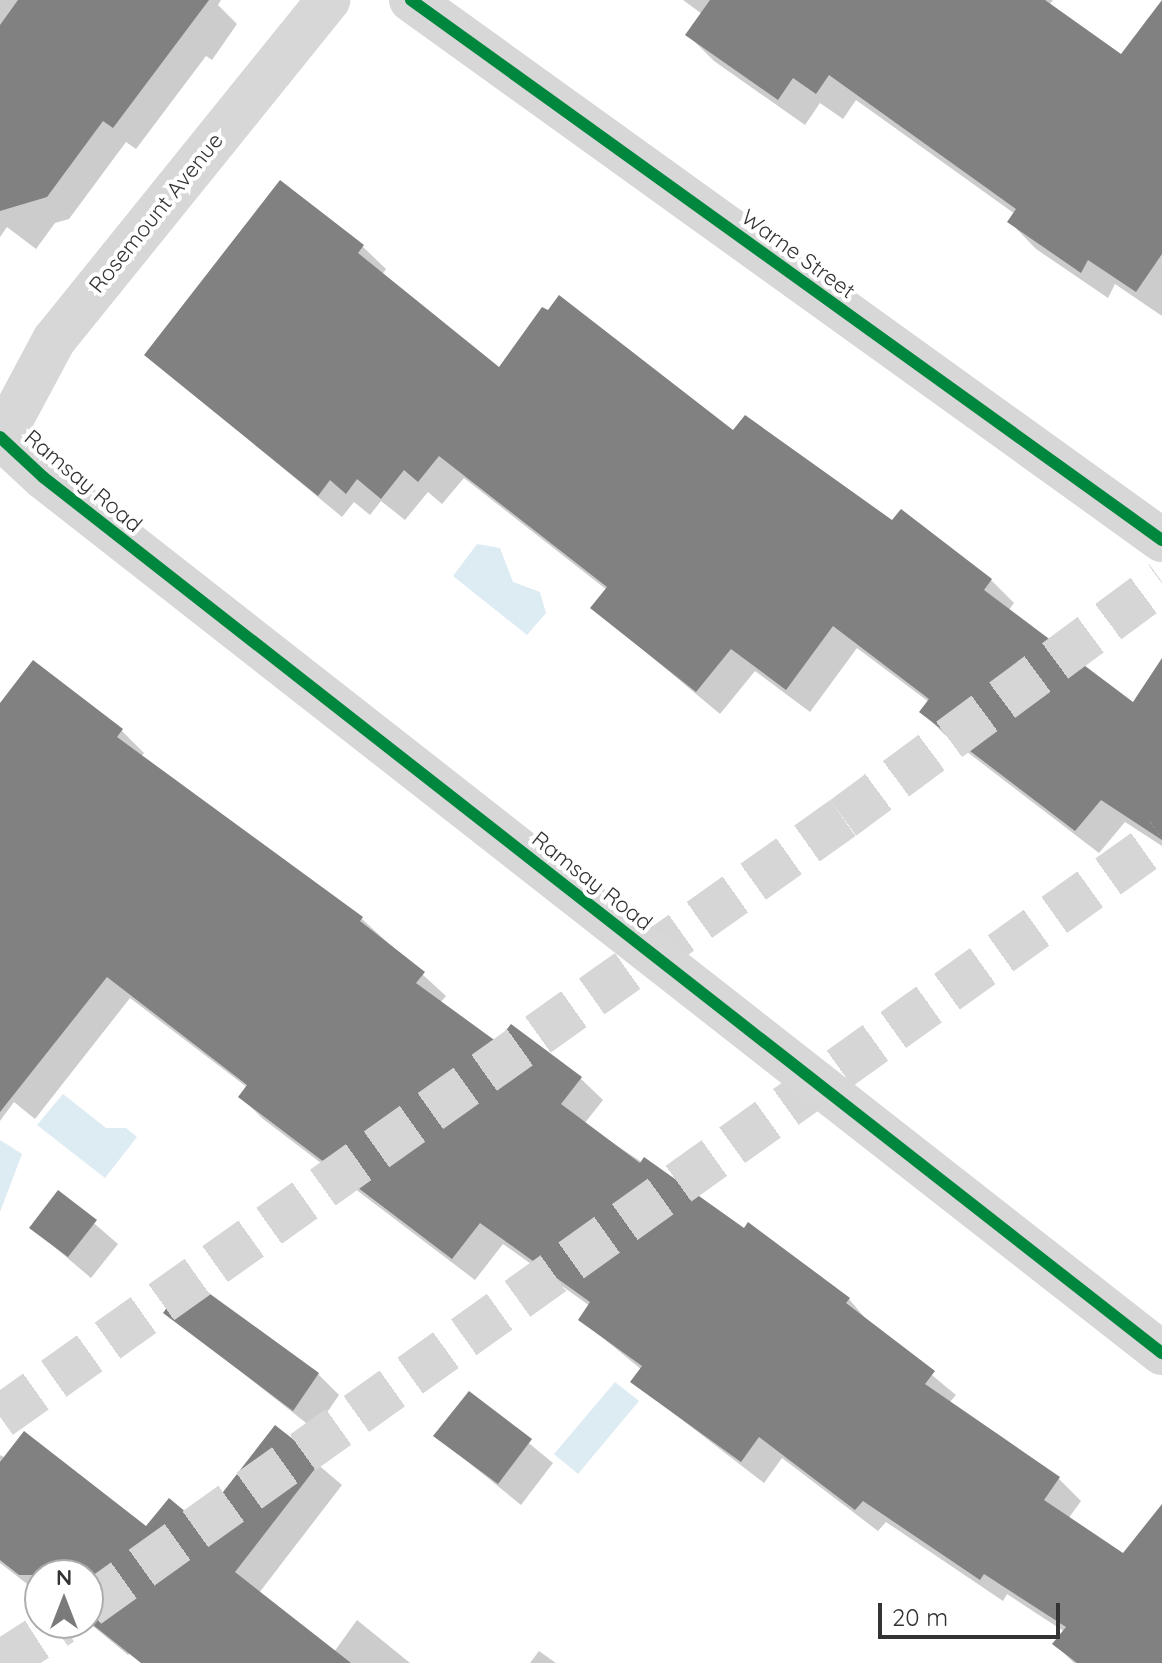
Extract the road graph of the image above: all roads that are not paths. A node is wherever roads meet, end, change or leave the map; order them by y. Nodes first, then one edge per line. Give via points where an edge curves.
1 (328, 0) edge
2 (411, 0) edge
3 (0, 439) edge
4 (1162, 540) edge
5 (1162, 1353) edge

1 - 3 street, Rosemount Avenue via 54,340
2 - 4 street, Warne Street
3 - 5 street, Ramsay Road

